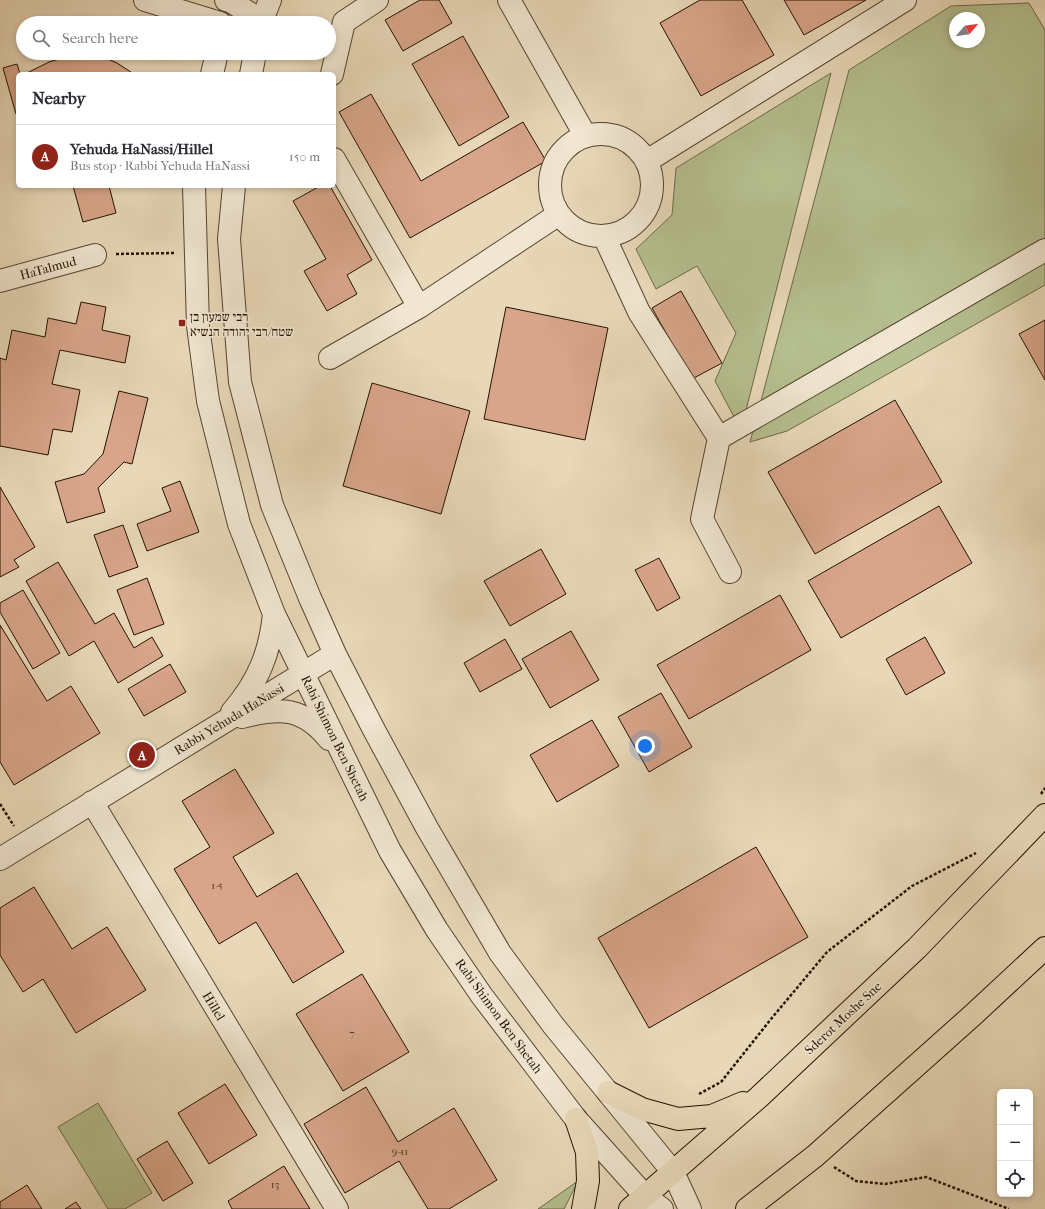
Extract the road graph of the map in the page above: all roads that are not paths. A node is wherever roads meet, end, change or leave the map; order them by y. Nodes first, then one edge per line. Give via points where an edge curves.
1 (228, 0) edge
2 (270, 0) edge
3 (377, 0) edge
4 (509, 0) edge
5 (905, 0) edge
6 (155, 2) edge
7 (174, 16) edge
8 (198, 16) edge
9 (226, 16) edge
10 (253, 16) edge
11 (264, 16) edge
12 (336, 57) edge
13 (201, 60) edge
14 (215, 60) edge
15 (254, 60) edge
16 (335, 60) edge
17 (203, 72) edge
18 (212, 72) edge
19 (251, 72) edge
20 (332, 72) edge
21 (585, 135) junction
22 (647, 160) junction
23 (336, 162) edge
24 (194, 188) edge
25 (234, 188) edge
26 (559, 214) junction
27 (604, 236) junction
28 (1045, 250) edge
29 (96, 255) road end
30 (0, 281) edge
31 (419, 307) junction
32 (330, 358) dead end
33 (719, 438) junction
34 (730, 572) dead end
35 (274, 614) junction
36 (335, 654) junction
37 (303, 674) junction
38 (220, 724) junction
39 (345, 760) junction
40 (92, 802) junction
41 (1041, 807) edge
42 (0, 859) edge
43 (1045, 948) edge
44 (608, 1092) junction
45 (759, 1097) junction
46 (576, 1118) junction
47 (673, 1172) junction
48 (645, 1205) edge
49 (337, 1209) edge
50 (583, 1209) edge
51 (690, 1209) edge
52 (747, 1209) edge

1 - 9 street
1 - 10 street
2 - 11 street
3 - 12 street via 344,22
4 - 21 street
5 - 22 street
6 - 7 street
6 - 8 street
13 - 17 street
14 - 18 street
15 - 19 street
16 - 20 street
21 - 22 street via 603,133 620,137 636,146
21 - 26 street via 571,142 552,168 552,200
22 - 27 street via 652,177 652,194 646,210 635,224 621,233
23 - 31 street
24 - 35 street, Rabi Shimon Ben Shetah via 198,326 208,401 239,524
25 - 36 street via 229,239 240,382 272,505
26 - 27 street via 571,227 587,234
26 - 31 street
27 - 33 street via 639,312
28 - 33 street
29 - 30 street, HaTalmud
31 - 32 street
33 - 34 street via 702,519
35 - 37 street, Rabi Shimon Ben Shetah
35 - 38 street via 272,635 259,672 248,692
36 - 37 street, Rabbi Yehuda HaNassi
36 - 44 street via 427,828 500,953 553,1025
37 - 38 street, Rabbi Yehuda HaNassi
37 - 39 street, Rabi Shimon Ben Shetah
38 - 39 street via 261,712 279,710 295,713 312,721
38 - 40 street, Rabbi Yehuda HaNassi
39 - 46 street, Rabi Shimon Ben Shetah via 390,851 437,930 482,996
40 - 42 street, Rabbi Yehuda HaNassi
40 - 49 street, Hillel
41 - 45 main road, Sderot Moshe Sne via 917,948
43 - 52 main road via 815,1156
44 - 45 main road via 642,1109 678,1119 712,1116
44 - 47 street
45 - 47 main road, Sderot Moshe Sne
46 - 48 street, Rabi Shimon Ben Shetah
46 - 50 main road via 587,1152 588,1181
47 - 48 main road, Sderot Moshe Sne
47 - 51 street

